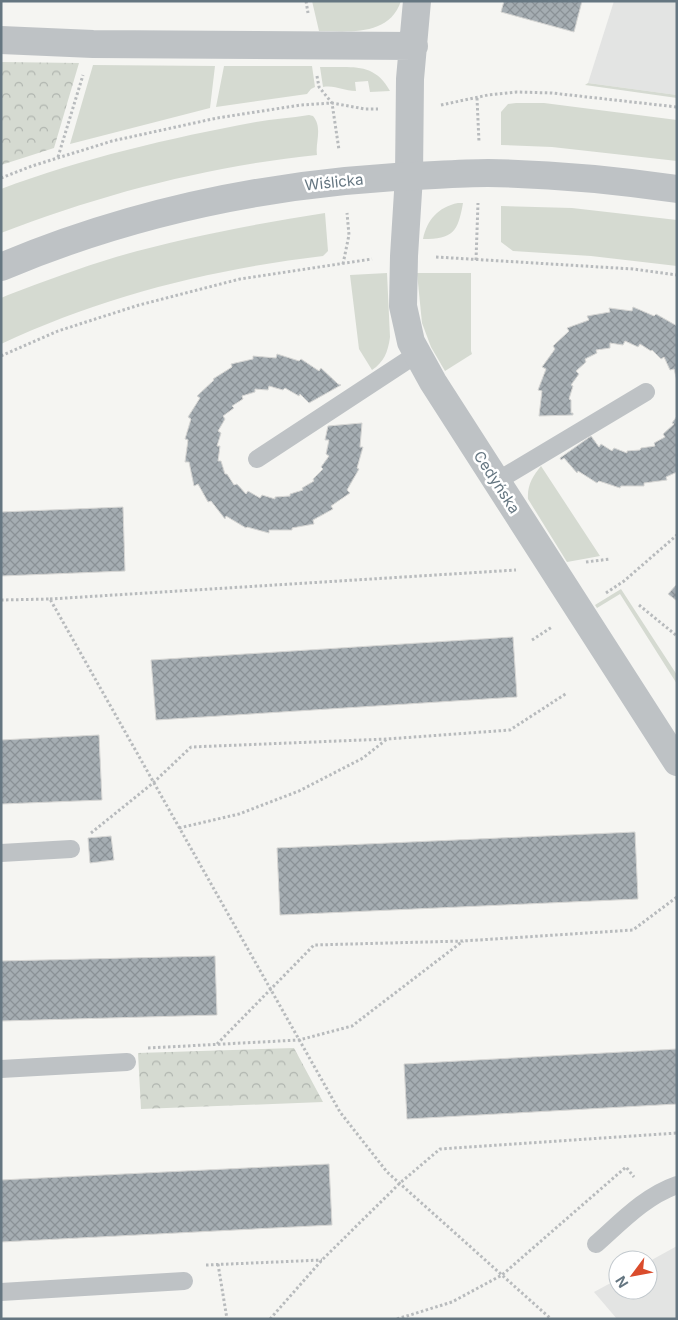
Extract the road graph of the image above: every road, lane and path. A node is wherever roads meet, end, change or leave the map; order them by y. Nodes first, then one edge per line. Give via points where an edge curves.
1 (417, 1) edge
2 (1, 40) edge
3 (92, 44) junction
4 (414, 46) junction
5 (477, 98) junction
6 (332, 104) junction
7 (436, 106) dead end
8 (677, 108) edge
9 (384, 110) dead end
10 (479, 148) dead end
11 (340, 154) dead end
12 (57, 158) junction
13 (409, 176) junction
14 (1, 178) edge
15 (677, 189) edge
16 (478, 202) dead end
17 (346, 208) dead end
18 (430, 257) dead end
19 (380, 258) dead end
20 (476, 260) junction
21 (343, 264) junction
22 (1, 267) edge
23 (677, 275) edge
24 (417, 354) junction
25 (1, 356) edge
26 (646, 392) dead end
27 (257, 459) dead end
28 (497, 481) junction
29 (677, 535) edge
30 (610, 559) dead end
31 (565, 566) junction
32 (50, 599) junction
33 (1, 600) edge
34 (639, 605) dead end
35 (579, 609) junction
36 (554, 625) dead end
37 (677, 636) edge
38 (532, 640) dead end
39 (567, 693) dead end
40 (387, 739) junction
41 (677, 762) edge
42 (153, 783) junction
43 (179, 828) junction
44 (71, 849) joint
45 (1, 853) edge
46 (677, 897) edge
47 (462, 940) junction
48 (270, 990) junction
49 (300, 1040) junction
50 (218, 1044) junction
51 (127, 1062) joint
52 (1, 1069) edge
53 (677, 1132) edge
54 (400, 1184) junction
55 (677, 1185) edge
56 (650, 1197) junction
57 (596, 1244) dead end
58 (322, 1260) junction
59 (218, 1264) junction
60 (502, 1275) junction
61 (184, 1281) joint
62 (1, 1292) edge
63 (227, 1319) edge
64 (270, 1319) edge
65 (397, 1319) edge
66 (551, 1319) edge

1 - 4 street, Cedyńska
2 - 3 street
3 - 4 street
3 - 12 path
4 - 13 street, Cedyńska via 410,79
5 - 7 path
5 - 8 path via 500,93 535,92
5 - 10 path
6 - 9 path
6 - 11 path
6 - 12 path via 301,105 217,118 112,141
12 - 14 path
13 - 15 street, Wiślicka via 488,173 582,178
13 - 22 street, Wiślicka via 309,184 189,206 80,237
13 - 24 street, Cedyńska via 403,306 407,329
16 - 20 path
17 - 21 path via 348,235
18 - 20 path
19 - 21 path
20 - 23 path via 633,269
21 - 25 path via 240,279 139,305 58,331
24 - 27 lane
24 - 28 street, Cedyńska
26 - 28 lane
28 - 31 street, Cedyńska
29 - 35 path via 624,581
30 - 31 path
31 - 32 path
31 - 35 street, Cedyńska
32 - 33 path
32 - 42 path
34 - 37 path
35 - 41 street, Cedyńska
36 - 38 path
39 - 40 path via 510,730
40 - 42 path via 191,747
40 - 43 path via 363,758 300,791 239,814
42 - 43 path
42 - 44 path
43 - 48 path
44 - 45 lane
46 - 47 path via 633,930
47 - 48 path via 314,945
47 - 49 path via 352,1026
48 - 49 path
48 - 50 path
49 - 50 path
49 - 54 path via 340,1112
50 - 51 path via 128,1049
51 - 52 lane
53 - 54 path via 440,1149
54 - 58 path
54 - 60 path
55 - 56 lane
56 - 57 lane
56 - 60 path via 626,1167
58 - 59 path
58 - 64 path
59 - 61 path via 182,1266
59 - 63 path
60 - 65 path via 452,1302
60 - 66 path
61 - 62 lane

